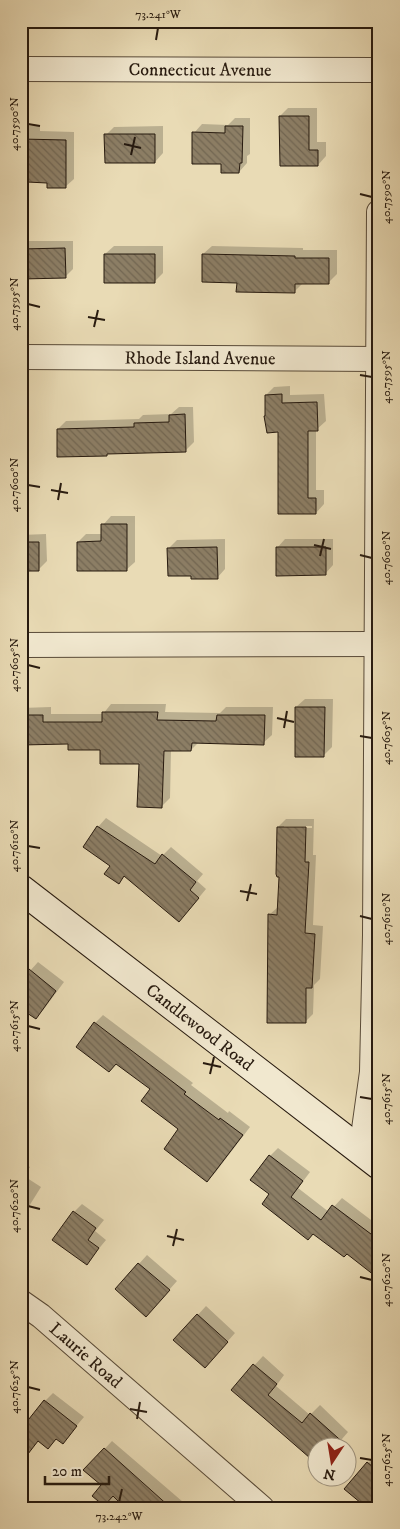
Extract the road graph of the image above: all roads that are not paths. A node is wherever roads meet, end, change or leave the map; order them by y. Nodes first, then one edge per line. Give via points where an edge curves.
1 (21, 69) edge
2 (379, 70) edge
3 (379, 212) edge
4 (21, 357) edge
5 (378, 359) edge
6 (378, 644) edge
7 (21, 645) edge
8 (21, 889) edge
9 (377, 935) edge
10 (370, 1158) edge
11 (21, 1302) edge
12 (262, 1508) edge

1 - 2 street, Connecticut Avenue
3 - 5 street
4 - 5 street, Rhode Island Avenue
5 - 6 street
6 - 7 street
6 - 9 street
8 - 10 street, Candlewood Road
9 - 10 street
11 - 12 street, Laurie Road

